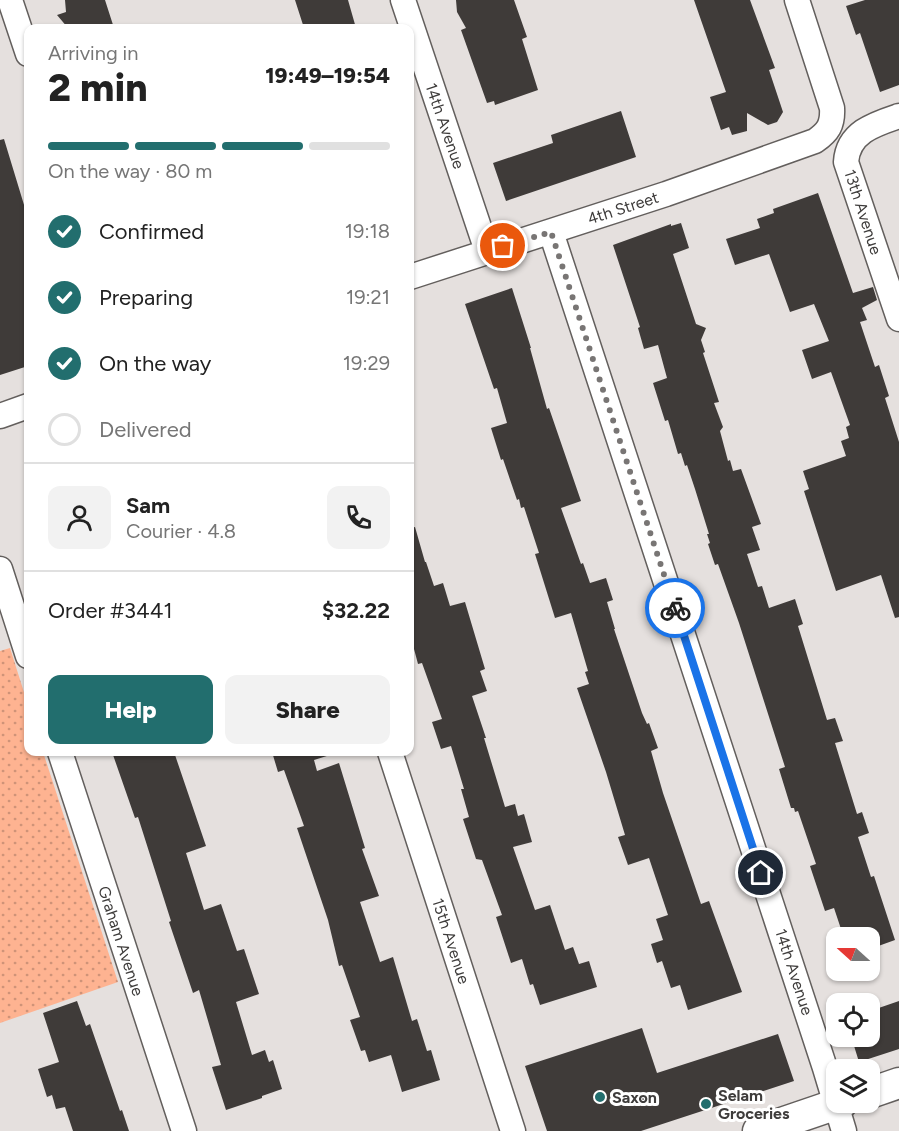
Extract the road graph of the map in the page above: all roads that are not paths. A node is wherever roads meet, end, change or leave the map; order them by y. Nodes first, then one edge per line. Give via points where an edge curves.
1 (10, 0) edge
2 (402, 0) edge
3 (797, 0) edge
4 (410, 24) edge
5 (414, 35) edge
6 (24, 42) edge
7 (899, 116) edge
8 (551, 232) junction
9 (487, 251) junction
10 (414, 276) edge
11 (899, 319) edge
12 (24, 407) edge
13 (0, 416) edge
14 (0, 569) edge
15 (24, 644) edge
16 (61, 756) edge
17 (391, 756) edge
18 (826, 1067) edge
19 (899, 1083) edge
20 (880, 1090) edge
21 (841, 1113) edge
22 (184, 1131) edge
23 (513, 1131) edge
24 (758, 1131) edge

1 - 6 street
2 - 4 street, 14th Avenue
3 - 8 street, 4th Street via 832,108 830,128 815,141
5 - 9 street, 14th Avenue
7 - 11 street, 13th Avenue via 861,132 846,162
8 - 9 street, 4th Street
8 - 18 street, 14th Avenue
9 - 10 street, 4th Street
12 - 13 street
14 - 15 street
16 - 22 street, Graham Avenue
17 - 23 street, 15th Avenue
19 - 20 street
21 - 24 street

